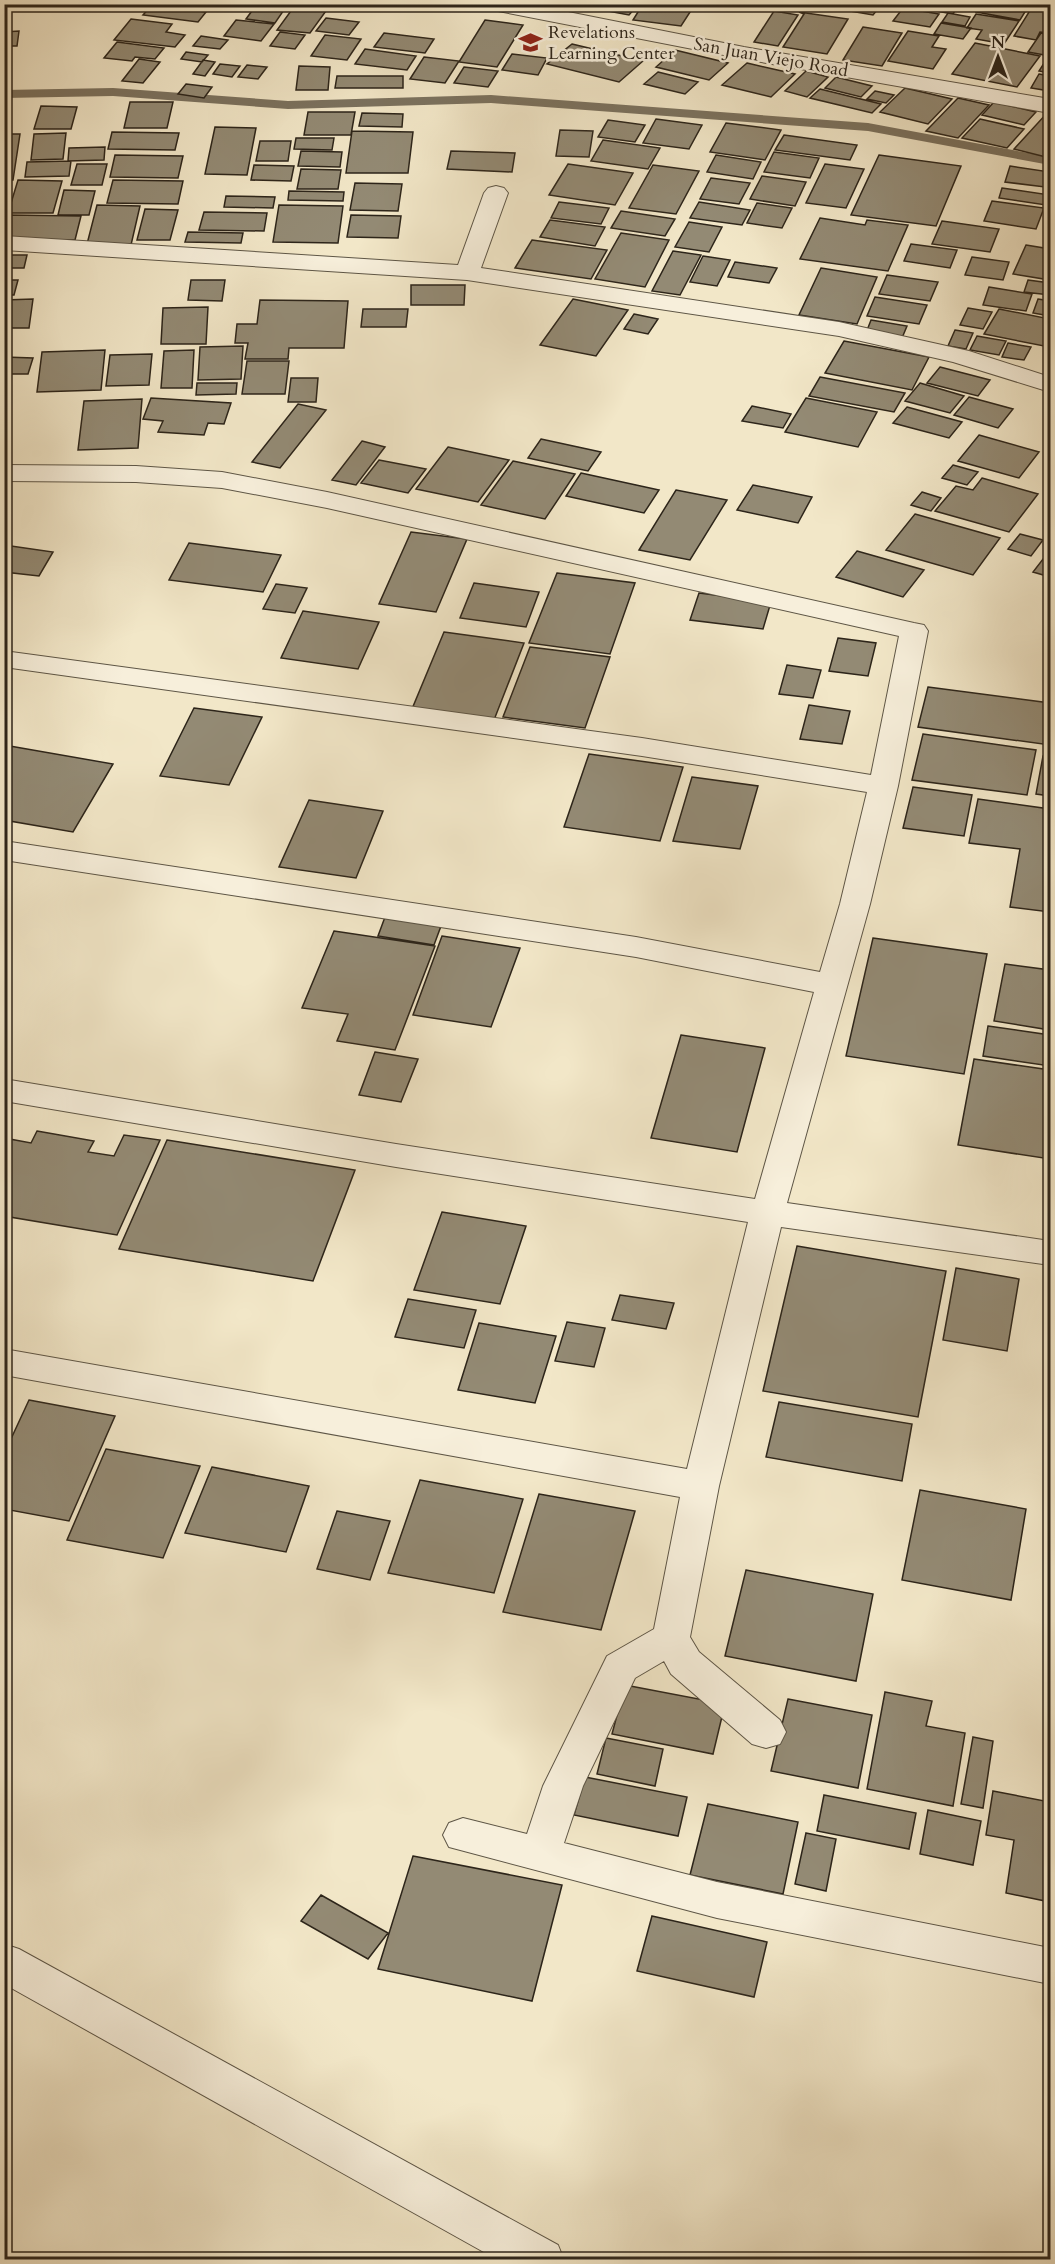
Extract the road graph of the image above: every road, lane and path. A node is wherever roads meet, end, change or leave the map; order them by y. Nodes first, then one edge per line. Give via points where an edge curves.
1 (493, 4) edge
2 (1050, 106) edge
3 (496, 193) dead end
4 (4, 243) edge
5 (467, 273) junction
6 (1050, 385) edge
7 (4, 472) edge
8 (4, 659) edge
9 (883, 786) junction
10 (4, 850) edge
11 (833, 985) junction
12 (4, 1090) edge
13 (767, 1214) junction
14 (1050, 1252) edge
15 (4, 1362) edge
16 (701, 1486) junction
17 (671, 1638) junction
18 (766, 1732) dead end
19 (463, 1835) dead end
20 (541, 1853) junction
21 (4, 1962) edge
22 (1050, 1966) edge
23 (542, 2259) edge

1 - 2 street, San Juan Viejo Road
3 - 5 street
4 - 5 street
5 - 6 street via 839,329 960,356
7 - 9 street via 222,480 914,631
8 - 9 street via 642,747
9 - 11 street
10 - 11 street via 636,947
11 - 13 street
12 - 13 street
13 - 14 street
13 - 16 street
15 - 16 street
16 - 17 street
17 - 18 street via 685,1663
17 - 20 street via 621,1667 563,1786
19 - 20 street
20 - 22 street via 717,1900
21 - 23 street

